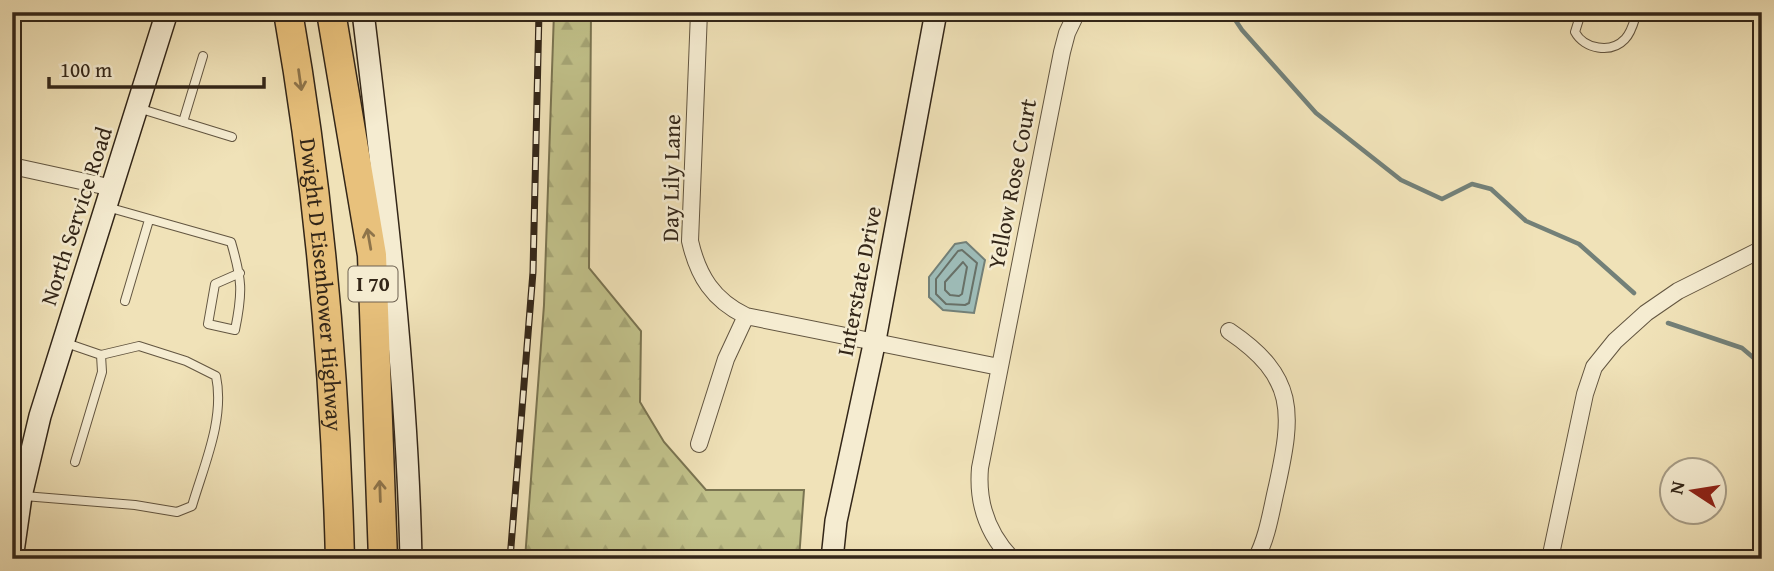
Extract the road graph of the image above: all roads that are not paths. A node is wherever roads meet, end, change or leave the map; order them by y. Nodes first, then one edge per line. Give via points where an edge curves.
1 (167, 12) edge
2 (288, 12) edge
3 (331, 12) edge
4 (363, 12) edge
5 (699, 12) edge
6 (936, 12) edge
7 (1077, 12) edge
8 (1585, 12) edge
9 (1637, 12) edge
10 (203, 56) dead end
11 (138, 108) junction
12 (183, 122) junction
13 (232, 137) dead end
14 (12, 166) edge
15 (110, 197) junction
16 (149, 220) junction
17 (1762, 250) edge
18 (240, 273) junction
19 (125, 301) dead end
20 (746, 316) junction
21 (1229, 331) dead end
22 (875, 340) junction
23 (63, 342) junction
24 (101, 355) junction
25 (999, 367) junction
26 (698, 444) dead end
27 (75, 462) dead end
28 (17, 495) edge
29 (12, 559) edge
30 (340, 559) edge
31 (383, 559) edge
32 (411, 559) edge
33 (832, 559) edge
34 (1012, 559) edge
35 (1255, 559) edge
36 (1549, 559) edge

1 - 11 street, North Service Road
2 -> 30 highway, Dwight D Eisenhower Highway / I 70 via 320,228
31 -> 3 highway, Dwight D Eisenhower Highway / I 70 via 372,255
4 - 32 street via 400,333
5 - 20 street, Day Lily Lane via 690,241 704,282 731,309
6 - 22 street, Interstate Drive
7 - 25 street, Yellow Rose Court via 1062,52
8 - 9 lane via 1575,32 1579,40 1602,48 1626,39
10 - 12 lane
11 - 12 lane
11 - 15 street, North Service Road
12 - 13 lane
14 - 15 street
15 - 16 lane
15 - 23 street, North Service Road
16 - 18 lane via 231,242
16 - 19 lane
17 - 36 street via 1678,291 1646,313 1594,367
18 - 18 lane via 242,297 235,330 208,324 215,284
20 - 22 street, Day Lily Lane
20 - 26 street via 726,359
21 - 35 street via 1274,372 1288,411 1267,533
22 - 25 street, Day Lily Lane
22 - 33 street, Interstate Drive
23 - 24 lane
23 - 28 street, North Service Road
24 - 27 lane via 102,372
24 - 28 lane via 139,346 216,376 219,392 212,439 192,506 177,512
25 - 34 street, Yellow Rose Court via 979,487 992,533
28 - 29 street, North Service Road

